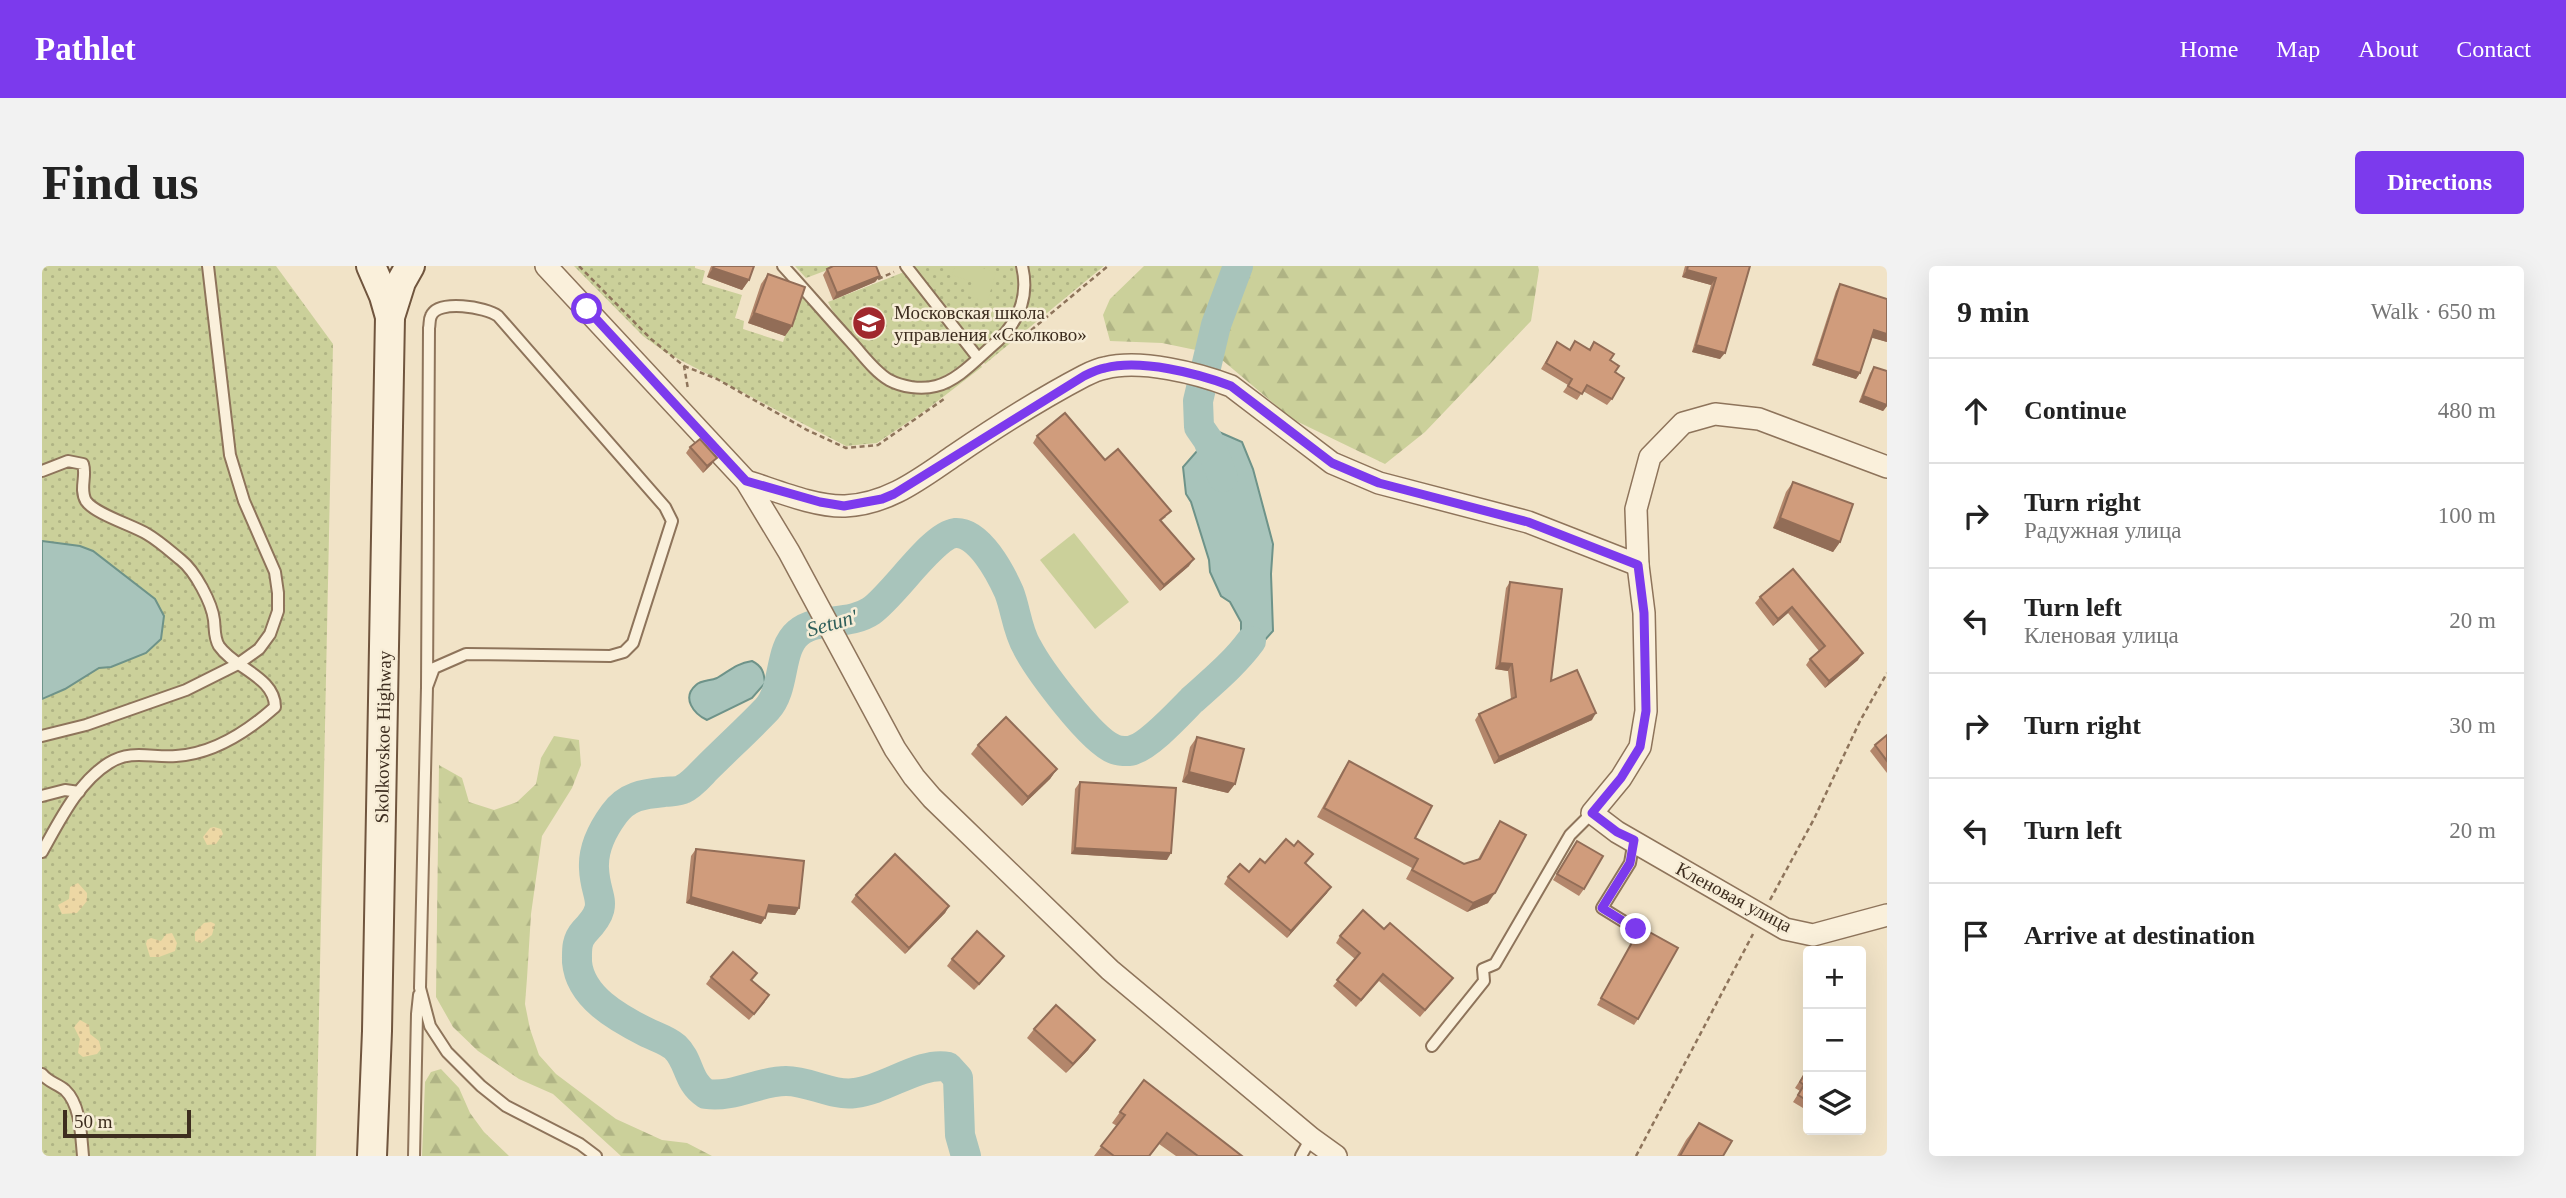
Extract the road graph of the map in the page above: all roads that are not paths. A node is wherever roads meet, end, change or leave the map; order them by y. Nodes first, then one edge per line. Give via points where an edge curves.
1 (208, 266) edge
2 (371, 266) edge
3 (410, 266) edge
4 (547, 266) edge
5 (783, 266) edge
6 (1021, 266) edge
7 (906, 267) edge
8 (390, 317) junction
9 (978, 358) junction
10 (1887, 467) edge
11 (42, 471) edge
12 (746, 481) junction
13 (1638, 565) junction
14 (238, 664) junction
15 (427, 687) junction
16 (42, 736) edge
17 (79, 792) junction
18 (42, 796) edge
19 (1592, 813) junction
20 (1634, 840) junction
21 (42, 852) edge
22 (1887, 915) edge
23 (1636, 929) edge
24 (420, 988) junction
25 (1432, 1046) dead end
26 (42, 1074) edge
27 (1306, 1147) edge
28 (83, 1156) edge
29 (372, 1156) edge
30 (415, 1156) edge
31 (596, 1156) edge
32 (1336, 1156) edge

1 - 14 lane via 230,455 275,572 278,593 270,634
2 - 8 street
3 - 8 street
4 - 12 street
5 - 9 lane via 891,381 915,388 936,387
6 - 9 lane via 1025,291 1019,316
7 - 9 lane
8 - 29 street, Skolkovskoe Highway
10 - 13 street via 1759,419 1715,414 1683,423 1650,457 1636,509
11 - 14 lane via 68,461 83,464 83,492 95,510 148,535 185,562 209,607 220,648
12 - 13 street via 844,506 882,499 912,485 1084,376 1105,368 1154,366 1231,386 1332,463 1379,483 1528,522
12 - 27 street via 914,777 1110,970
13 - 19 street via 1646,711 1640,747
14 - 16 lane via 186,690
14 - 17 lane via 258,677 275,699 275,707 250,729 187,755 131,753 100,769
15 - 15 lane via 430,316 446,305 484,309 498,316 666,507 672,521 633,643 624,652 610,656 466,654 434,668
15 - 24 lane
17 - 18 lane
17 - 21 lane
19 - 20 street, Кленовая улица
19 - 25 lane via 1570,835 1495,964 1483,970 1483,981
20 - 22 street, Кленовая улица via 1785,929 1813,935
20 - 23 lane via 1630,863 1602,908
24 - 30 lane
24 - 31 lane via 430,1026 447,1052 481,1086 506,1106
26 - 28 lane via 62,1087 75,1105
27 - 32 street

